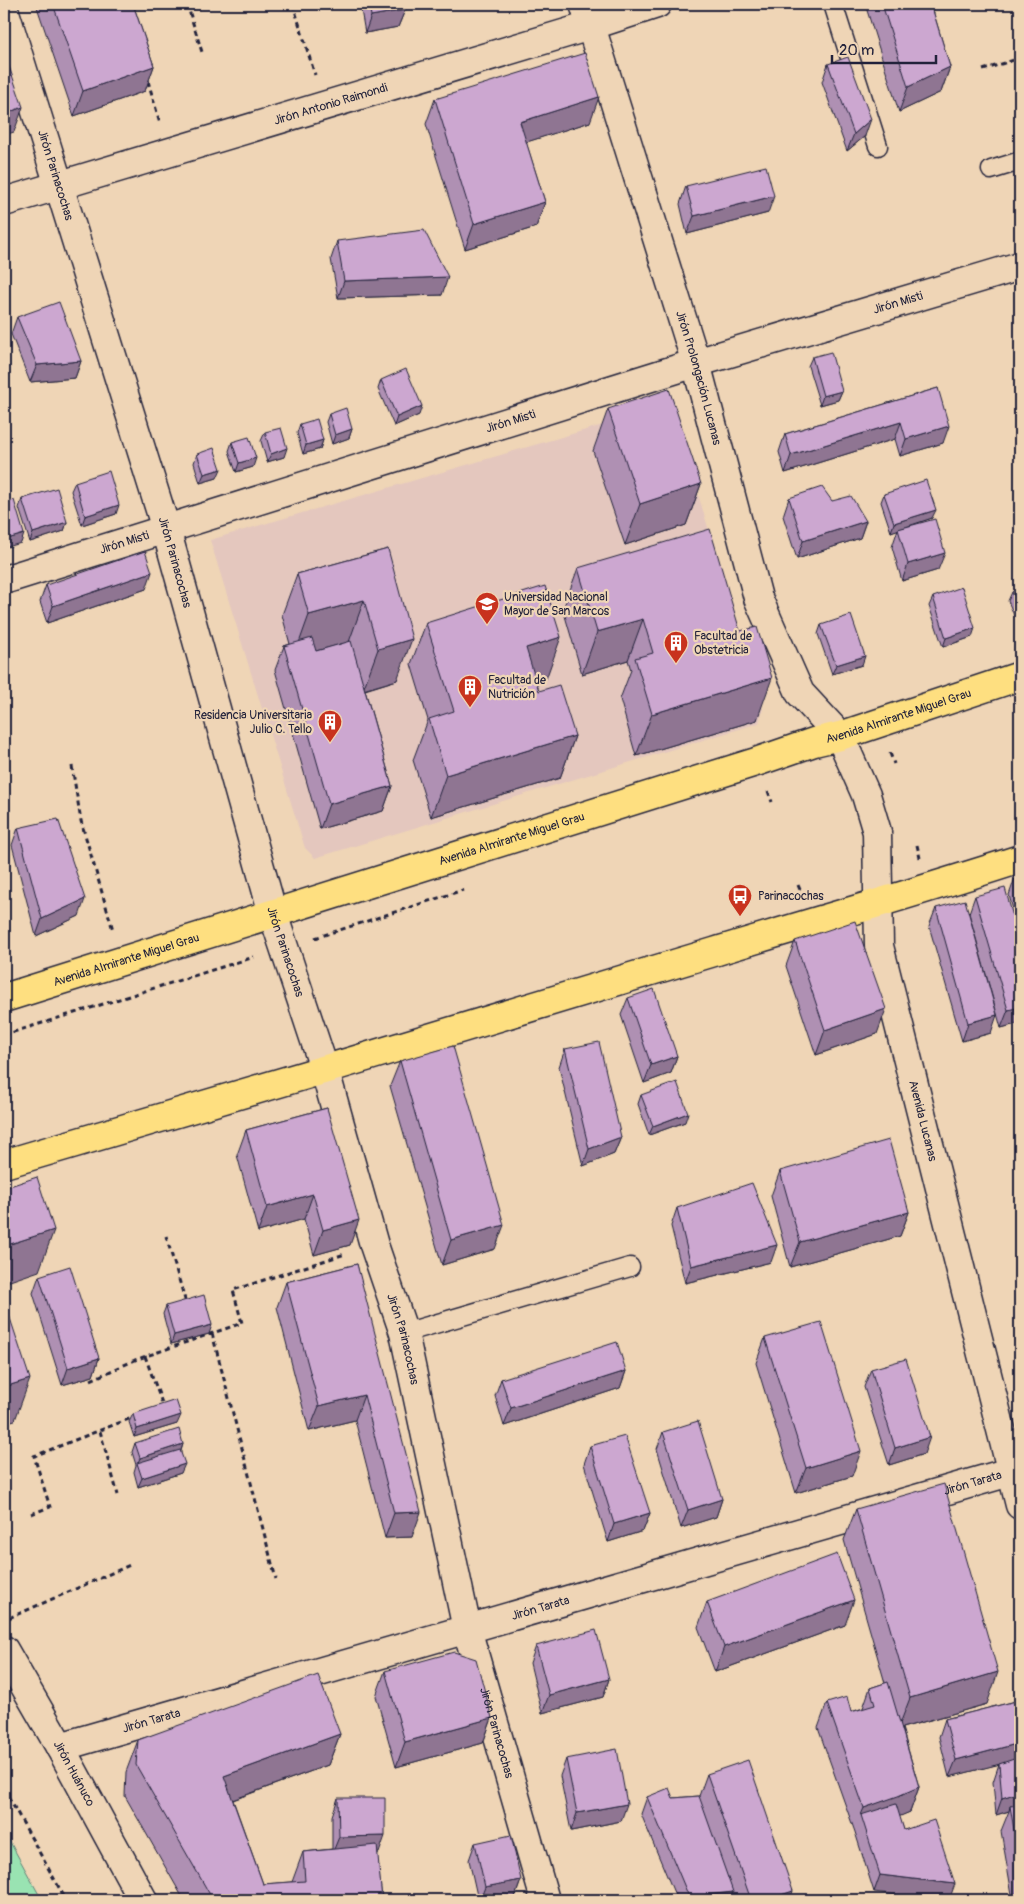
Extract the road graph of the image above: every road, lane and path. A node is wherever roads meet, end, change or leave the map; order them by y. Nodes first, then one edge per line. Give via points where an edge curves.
1 (187, 4) edge
2 (293, 4) edge
3 (657, 4) edge
4 (833, 4) edge
5 (4, 9) edge
6 (587, 15) edge
7 (202, 52) dead end
8 (1020, 58) edge
9 (983, 70) dead end
10 (147, 78) edge
11 (324, 105) junction
12 (878, 146) dead end
13 (169, 152) junction
14 (1020, 162) edge
15 (991, 170) dead end
16 (59, 185) junction
17 (4, 202) edge
18 (1020, 266) edge
19 (696, 363) junction
20 (166, 529) junction
21 (4, 580) edge
22 (1020, 676) edge
23 (840, 736) junction
24 (72, 766) dead end
25 (1020, 859) edge
26 (878, 904) junction
27 (274, 914) junction
28 (284, 948) junction
29 (122, 962) junction
30 (4, 998) edge
31 (4, 1035) edge
32 (325, 1071) junction
33 (4, 1164) edge
34 (166, 1236) dead end
35 (374, 1245) junction
36 (630, 1267) dead end
37 (188, 1310) edge
38 (212, 1333) junction
39 (404, 1333) junction
40 (145, 1356) junction
41 (91, 1380) dead end
42 (155, 1409) edge
43 (137, 1416) edge
44 (100, 1430) junction
45 (1016, 1470) edge
46 (118, 1495) dead end
47 (1020, 1505) edge
48 (31, 1514) dead end
49 (130, 1565) dead end
50 (276, 1579) dead end
51 (4, 1620) edge
52 (467, 1629) junction
53 (4, 1650) edge
54 (60, 1747) junction
55 (4, 1789) edge
56 (66, 1900) edge
57 (143, 1900) edge
58 (545, 1900) edge

1 - 7 path
2 - 11 path
3 - 6 street, Jirón Antonio Raimondi
4 - 12 lane
5 - 16 street, Jirón Parinacochas
6 - 11 street, Jirón Antonio Raimondi
6 - 19 street, Jirón Prolongación Lucanas
8 - 9 path
10 - 13 path
11 - 13 street, Jirón Antonio Raimondi
13 - 16 street, Jirón Antonio Raimondi
14 - 15 lane
16 - 17 street, Jirón Antonio Raimondi
16 - 20 street, Jirón Parinacochas
18 - 19 street, Jirón Misti
19 - 20 street, Jirón Misti
19 - 23 street, Jirón Prolongación Lucanas via 758,598 800,693
20 - 21 street, Jirón Misti
20 - 27 street, Jirón Parinacochas
22 - 23 main road, Avenida Almirante Miguel Grau
23 - 26 street, Avenida Lucanas via 866,795 877,832
23 - 27 main road, Avenida Almirante Miguel Grau
24 - 29 path via 81,821
25 - 26 main road
26 - 32 main road
26 - 45 street, Avenida Lucanas via 878,946
27 - 28 street, Jirón Parinacochas
27 - 29 main road, Avenida Almirante Miguel Grau
28 - 31 path
28 - 32 street, Jirón Parinacochas
29 - 30 main road, Avenida Almirante Miguel Grau
32 - 33 main road
32 - 35 street, Jirón Parinacochas
34 - 37 path
35 - 38 path via 234,1290 242,1323
35 - 39 street, Jirón Parinacochas
36 - 39 lane
38 - 40 path
38 - 50 path
39 - 52 street, Jirón Parinacochas
40 - 41 path
40 - 42 path via 164,1406
43 - 44 path
44 - 46 path
44 - 48 path via 34,1456 50,1507
45 - 47 street, Avenida Lucanas
45 - 52 street, Jirón Tarata
49 - 51 path
52 - 54 street, Jirón Tarata
52 - 58 street, Jirón Parinacochas
53 - 54 street, Jirón Huánuco
54 - 57 street, Jirón Huánuco
55 - 56 path

